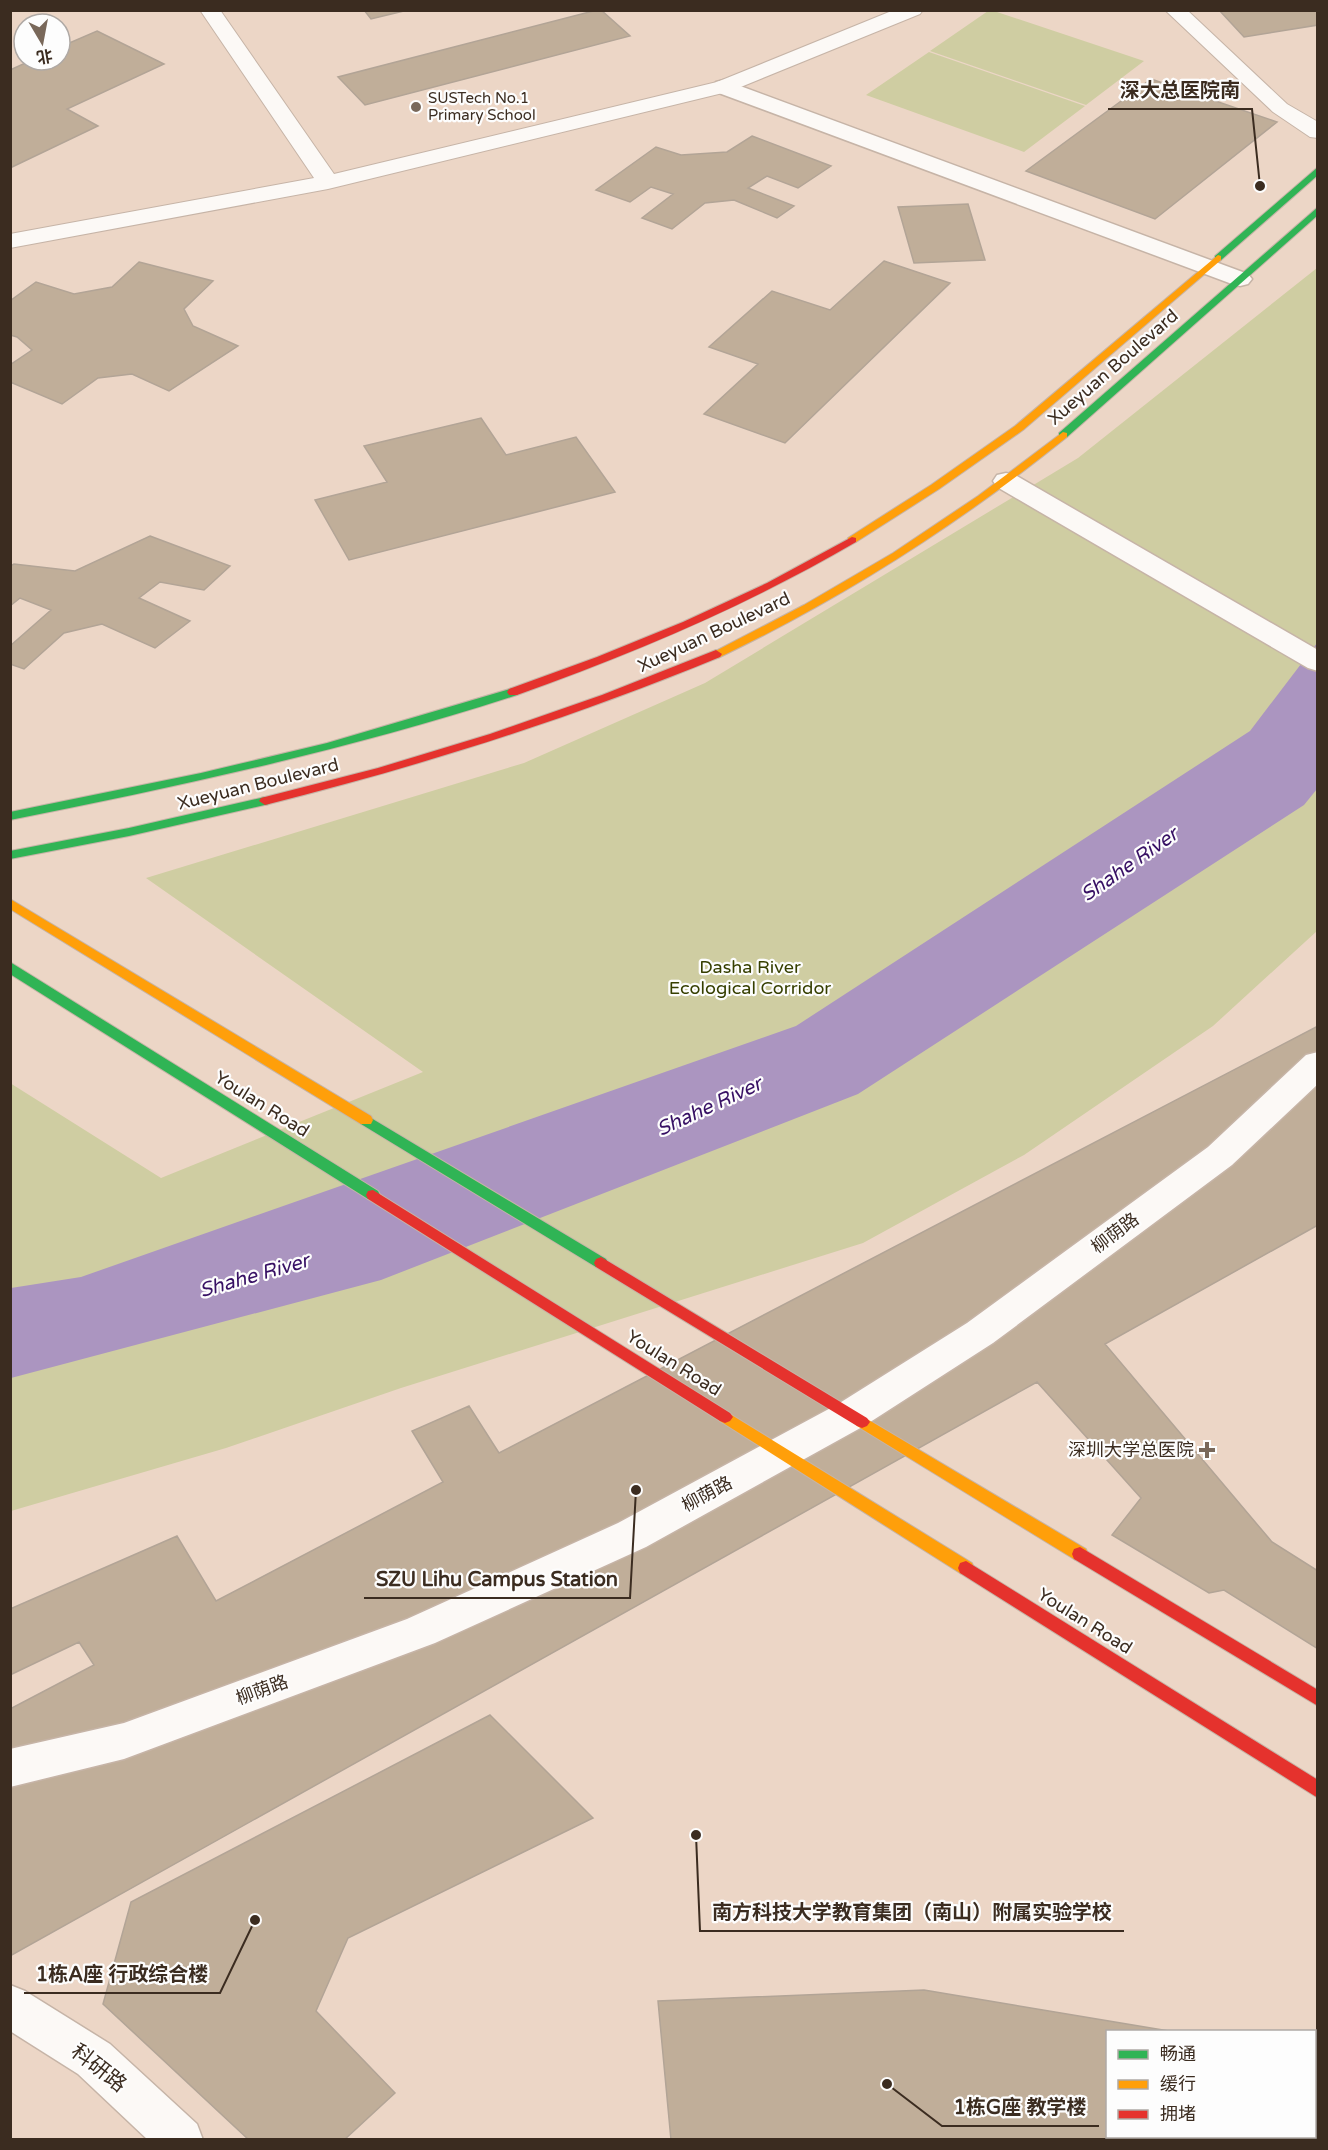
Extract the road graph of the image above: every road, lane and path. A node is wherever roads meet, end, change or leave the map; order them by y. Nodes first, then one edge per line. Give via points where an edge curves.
1 (210, 10) edge
2 (913, 10) edge
3 (1175, 10) edge
4 (724, 87) junction
5 (1317, 132) edge
6 (1317, 170) edge
7 (328, 182) junction
8 (1317, 210) edge
9 (10, 241) edge
10 (1207, 266) junction
11 (1240, 279) junction
12 (1006, 481) junction
13 (1317, 662) edge
14 (10, 816) edge
15 (10, 855) edge
16 (10, 903) edge
17 (10, 966) edge
18 (1317, 1064) edge
19 (851, 1415) junction
20 (784, 1452) junction
21 (1317, 1699) edge
22 (10, 1768) edge
23 (1317, 1790) edge
24 (10, 2006) edge
25 (180, 2139) edge

1 - 7 lane
2 - 4 lane
3 - 5 lane via 1280,108
4 - 7 lane
4 - 10 street
6 - 10 main road, Xueyuan Boulevard
7 - 9 lane
8 - 11 main road, Xueyuan Boulevard
10 - 11 street
10 - 14 main road, Xueyuan Boulevard via 1034,416 969,464 897,513 729,606 610,657 383,733 160,786
11 - 12 main road, Xueyuan Boulevard
12 - 13 street
12 - 15 main road, Xueyuan Boulevard via 934,534 843,589 772,627 598,704 379,773 171,824
16 - 19 main road
17 - 20 main road, Youlan Road
18 - 19 street, 柳荫路 via 1220,1155 980,1333
19 - 20 street, 柳荫路
19 - 21 main road
20 - 22 street, 柳荫路 via 632,1535 421,1631 124,1741
20 - 23 main road, Youlan Road
24 - 25 street, 科研路 via 94,2059

